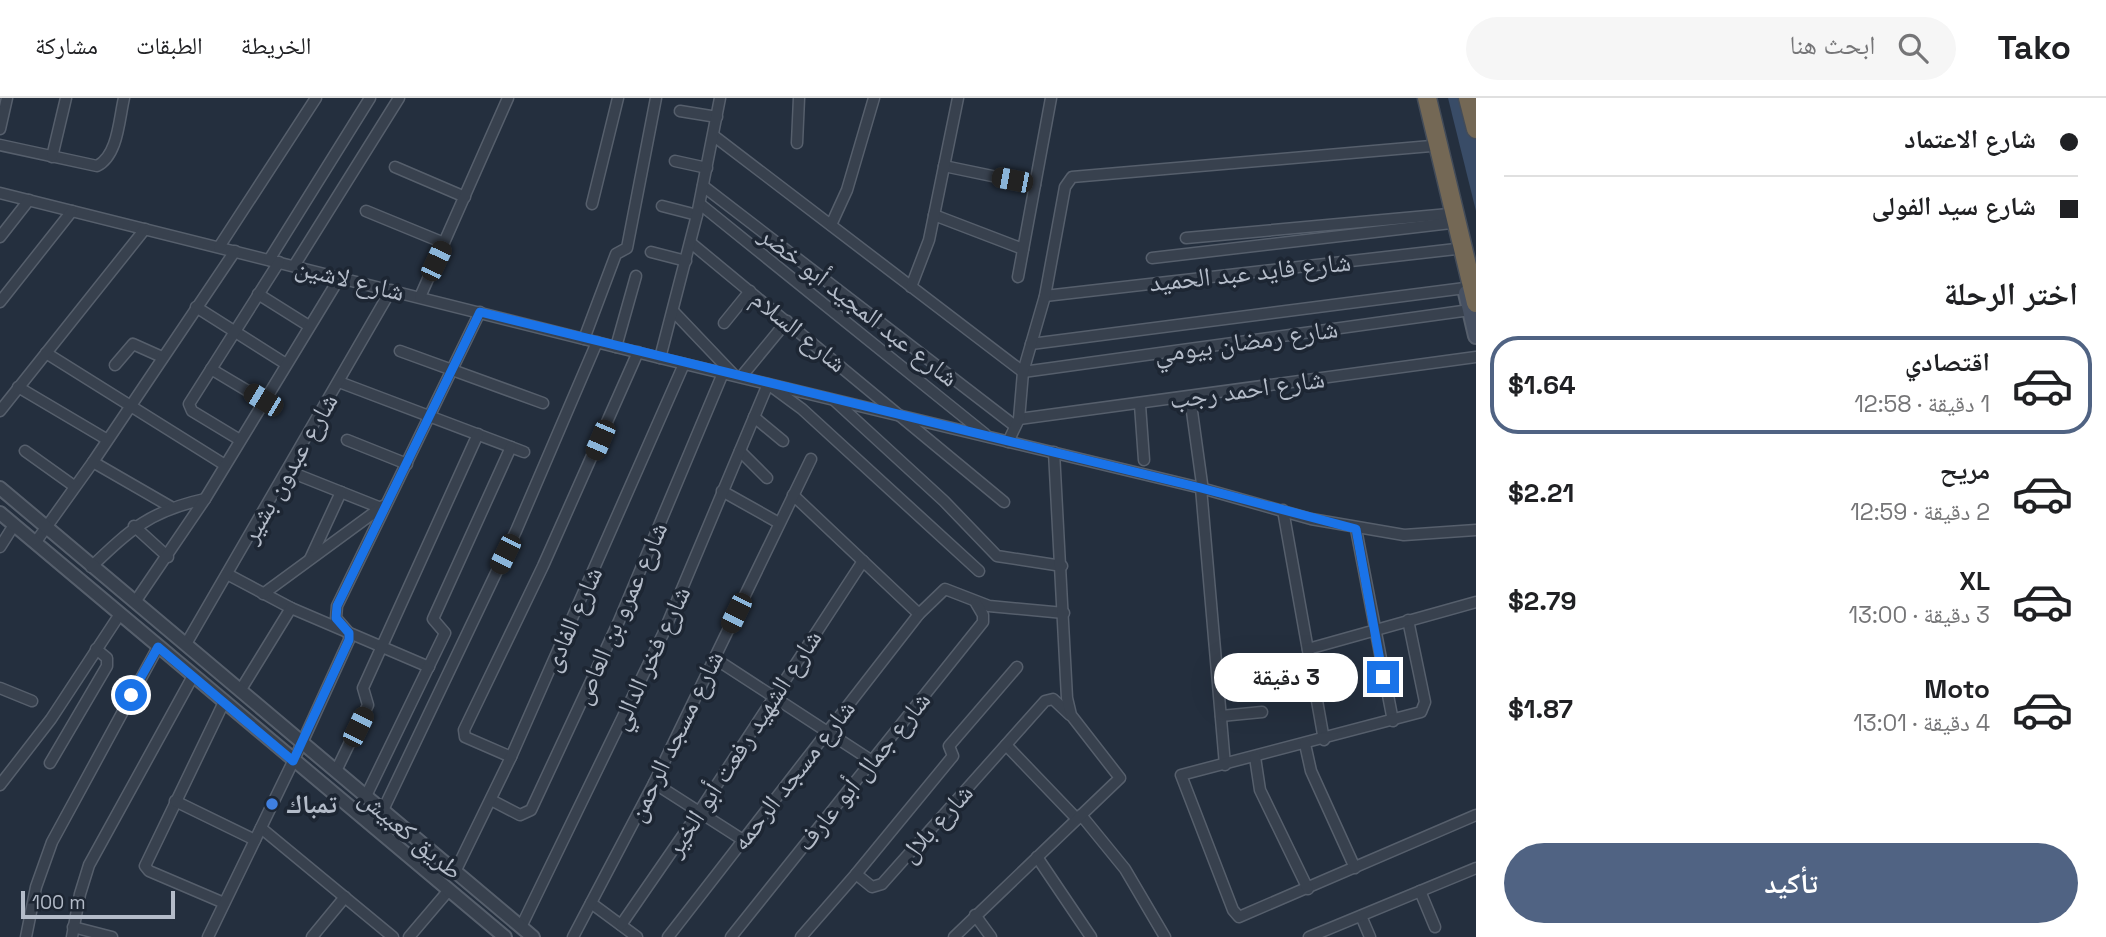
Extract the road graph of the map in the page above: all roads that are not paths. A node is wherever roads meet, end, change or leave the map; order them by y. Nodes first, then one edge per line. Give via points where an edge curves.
1 (7, 98) edge
2 (66, 98) edge
3 (124, 98) edge
4 (316, 98) edge
5 (370, 98) edge
6 (399, 98) edge
7 (508, 98) edge
8 (618, 98) edge
9 (656, 98) edge
10 (720, 98) edge
11 (799, 98) edge
12 (874, 98) edge
13 (958, 98) edge
14 (1051, 98) edge
15 (1418, 98) edge
16 (1427, 98) edge
17 (1468, 98) edge
18 (680, 111) dead end
19 (717, 117) junction
20 (1476, 129) edge
21 (0, 130) edge
22 (713, 136) junction
23 (797, 143) dead end
24 (0, 145) edge
25 (1431, 146) junction
26 (52, 157) junction
27 (675, 161) dead end
28 (944, 166) junction
29 (395, 167) dead end
30 (707, 169) junction
31 (1035, 185) junction
32 (703, 186) junction
33 (0, 193) edge
34 (465, 197) junction
35 (29, 200) junction
36 (592, 204) dead end
37 (700, 204) junction
38 (662, 206) dead end
39 (72, 211) junction
40 (366, 211) dead end
41 (697, 215) junction
42 (934, 215) junction
43 (1450, 219) junction
44 (831, 225) junction
45 (145, 229) junction
46 (0, 237) edge
47 (1186, 238) dead end
48 (444, 243) junction
49 (691, 243) junction
50 (219, 247) junction
51 (1023, 249) junction
52 (1456, 249) junction
53 (235, 251) junction
54 (651, 252) dead end
55 (1152, 258) dead end
56 (274, 261) junction
57 (686, 261) junction
58 (294, 266) junction
59 (636, 276) dead end
60 (340, 277) junction
61 (1018, 277) dead end
62 (911, 287) junction
63 (391, 290) junction
64 (750, 291) junction
65 (258, 294) junction
66 (1045, 296) junction
67 (420, 297) junction
68 (1470, 301) edge
69 (0, 302) edge
70 (196, 307) junction
71 (673, 311) junction
72 (480, 312) junction
73 (787, 321) junction
74 (724, 323) dead end
75 (309, 326) junction
76 (235, 332) junction
77 (1476, 336) edge
78 (584, 339) junction
79 (597, 342) junction
80 (1031, 344) junction
81 (616, 347) junction
82 (400, 351) dead end
83 (638, 352) junction
84 (46, 353) junction
85 (162, 357) junction
86 (1476, 357) edge
87 (660, 358) junction
88 (684, 363) junction
89 (286, 364) junction
90 (115, 365) dead end
91 (211, 369) junction
92 (454, 370) junction
93 (1023, 372) junction
94 (723, 373) junction
95 (738, 377) junction
96 (339, 382) junction
97 (768, 384) junction
98 (18, 387) junction
99 (1190, 397) junction
100 (263, 400) junction
101 (834, 400) junction
102 (543, 404) dead end
103 (129, 405) junction
104 (1140, 405) junction
105 (0, 411) edge
106 (431, 416) junction
107 (754, 417) junction
108 (903, 417) junction
109 (1017, 423) junction
110 (478, 434) junction
111 (988, 436) junction
112 (106, 439) junction
113 (240, 440) junction
114 (347, 440) dead end
115 (783, 441) dead end
116 (1009, 442) junction
117 (510, 447) junction
118 (740, 450) junction
119 (26, 452) dead end
120 (524, 452) dead end
121 (1054, 452) junction
122 (811, 459) dead end
123 (1144, 460) dead end
124 (93, 462) junction
125 (407, 464) junction
126 (225, 465) junction
127 (288, 471) junction
128 (768, 478) dead end
129 (74, 486) junction
130 (0, 488) edge
131 (1202, 489) junction
132 (722, 491) junction
133 (341, 492) junction
134 (793, 495) junction
135 (205, 499) junction
136 (1004, 502) dead end
137 (171, 506) junction
138 (384, 506) junction
139 (1283, 510) junction
140 (0, 513) edge
141 (779, 523) junction
142 (14, 525) junction
143 (134, 526) junction
144 (46, 527) junction
145 (1356, 529) junction
146 (1476, 530) edge
147 (35, 543) junction
148 (0, 547) edge
149 (168, 557) junction
150 (863, 561) junction
151 (309, 562) junction
152 (91, 566) junction
153 (1062, 566) junction
154 (979, 571) dead end
155 (228, 574) junction
156 (262, 594) junction
157 (135, 602) junction
158 (1476, 602) edge
159 (976, 603) junction
160 (291, 608) junction
161 (1064, 613) junction
162 (120, 614) junction
163 (919, 614) junction
164 (1408, 620) junction
165 (347, 631) junction
166 (1373, 632) junction
167 (186, 645) junction
168 (382, 646) junction
169 (158, 647) junction
170 (96, 649) junction
171 (1308, 649) junction
172 (714, 658) junction
173 (429, 667) junction
174 (1017, 667) dead end
175 (193, 676) junction
176 (0, 688) edge
177 (240, 691) junction
178 (774, 697) junction
179 (32, 701) dead end
180 (224, 702) junction
181 (1262, 712) dead end
182 (1071, 715) junction
183 (1221, 716) junction
184 (1392, 721) junction
185 (827, 732) junction
186 (1324, 740) junction
187 (302, 743) junction
188 (1305, 744) junction
189 (1006, 745) junction
190 (511, 757) junction
191 (1255, 757) junction
192 (293, 761) junction
193 (872, 761) junction
194 (50, 763) dead end
195 (1225, 765) junction
196 (336, 771) junction
197 (654, 783) junction
198 (0, 785) edge
199 (366, 796) junction
200 (491, 800) junction
201 (176, 801) junction
202 (383, 810) junction
203 (699, 811) junction
204 (1476, 815) edge
205 (1079, 817) junction
206 (261, 828) junction
207 (255, 840) junction
208 (743, 840) junction
209 (1037, 857) junction
210 (1355, 868) junction
211 (1476, 868) edge
212 (455, 872) junction
213 (856, 874) junction
214 (1308, 889) junction
215 (449, 890) junction
216 (1420, 891) junction
217 (345, 897) junction
218 (224, 903) junction
219 (592, 903) junction
220 (975, 915) junction
221 (1361, 916) junction
222 (621, 925) junction
223 (521, 927) junction
224 (1435, 928) dead end
225 (73, 932) edge
226 (26, 937) edge
227 (111, 937) edge
228 (208, 937) edge
229 (313, 937) edge
230 (393, 937) edge
231 (409, 937) edge
232 (505, 937) edge
233 (533, 937) edge
234 (573, 937) edge
235 (637, 937) edge
236 (668, 937) edge
237 (731, 937) edge
238 (801, 937) edge
239 (954, 937) edge
240 (991, 937) edge
241 (1091, 937) edge
242 (1165, 937) edge
243 (1309, 937) edge
244 (1370, 937) edge

1 - 21 street
2 - 26 street
3 - 26 street via 106,162 97,166
4 - 50 street
5 - 56 street
6 - 58 street
7 - 34 street
8 - 36 street
9 - 78 street via 627,248 616,254
10 - 19 street
11 - 23 street
12 - 44 street via 847,190
13 - 28 street
14 - 31 street
15 - 25 main road
16 - 68 highway
17 - 20 highway
18 - 19 street
19 - 22 street
22 - 30 street
22 - 44 street
24 - 26 street
25 - 43 main road
25 - 66 street via 1072,177 1065,187
27 - 30 street
28 - 31 street
28 - 42 street
29 - 34 street
30 - 32 street
31 - 51 street
32 - 37 street
32 - 109 street, شارع عبد المجيد أبو خضر
33 - 35 street, شارع لاشين
34 - 48 street
35 - 39 street, شارع لاشين
35 - 46 street
37 - 41 street
37 - 111 street
38 - 41 street
39 - 45 street, شارع لاشين
39 - 69 street
40 - 48 street
41 - 49 street
42 - 51 street
42 - 62 street
43 - 47 street
43 - 52 main road
43 - 55 street
44 - 62 street
45 - 50 street, شارع لاشين
45 - 84 street
48 - 67 street
49 - 57 street
49 - 64 street, شارع السلام
50 - 53 street, شارع لاشين
51 - 61 street
52 - 66 street, شارع فايد عبد الحميد
52 - 68 main road
53 - 56 street, شارع لاشين
53 - 70 street
54 - 57 street
56 - 58 street, شارع لاشين
56 - 65 street
57 - 71 street
58 - 60 street, شارع لاشين
59 - 81 street
60 - 63 street, شارع لاشين
60 - 75 street
62 - 93 street
63 - 67 street, شارع لاشين
63 - 96 street, شارع عبدون بشير
64 - 73 street, شارع السلام
64 - 74 street
65 - 75 street
65 - 76 street
66 - 80 street
67 - 72 street, شارع لاشين
68 - 77 main road
68 - 80 street
68 - 93 street, شارع رمضان بيومي
70 - 76 street
70 - 85 street
71 - 87 street
71 - 95 street
72 - 78 street, شارع لاشين
72 - 92 street
73 - 95 street
73 - 108 street, شارع السلام
75 - 89 street
76 - 89 street
76 - 91 street
78 - 79 street, شارع لاشين
79 - 81 street, شارع لاشين
79 - 202 street via 516,531
80 - 93 street
81 - 83 street, شارع لاشين
82 - 92 street
83 - 87 street, شارع لاشين
83 - 190 street via 464,730 466,737
84 - 98 street
84 - 103 street
85 - 90 street via 133,344
85 - 103 street
86 - 99 street, شارع احمد رجب
87 - 88 street, شارع لاشين
88 - 94 street, شارع لاشين
88 - 190 street, شارع الفادى
89 - 100 street
91 - 100 street
91 - 113 street via 188,406
92 - 102 street
92 - 106 street
93 - 109 street
94 - 95 street, شارع لاشين
94 - 200 street, شارع عمرو بن العاص via 629,599 531,810 520,815
95 - 97 street, شارع لاشين
96 - 106 street
96 - 127 street, شارع عبدون بشير
97 - 101 street, شارع لاشين
97 - 107 street, شارع فخر الدالي
97 - 154 street via 802,409
98 - 105 street
98 - 112 street
99 - 104 street, شارع احمد رجب
99 - 131 street
100 - 113 street
101 - 108 street, شارع لاشين
101 - 153 street via 947,503 997,556
103 - 112 street
103 - 126 street
104 - 109 street, شارع احمد رجب
104 - 123 street
106 - 110 street
106 - 125 street
107 - 115 street
107 - 118 street, شارع فخر الدالي
108 - 111 street, شارع لاشين
108 - 136 street, شارع السلام
109 - 116 street
110 - 117 street
110 - 168 street
111 - 116 street, شارع لاشين
112 - 124 street
113 - 126 street
114 - 125 street
116 - 121 street, شارع لاشين
117 - 120 street
117 - 173 street via 433,619 446,632
118 - 128 street
118 - 132 street, شارع فخر الدالي
119 - 129 street
121 - 131 street, شارع لاشين
121 - 153 street
122 - 134 street, شارع مسجد الرحمن
124 - 129 street
124 - 137 street
125 - 138 street
126 - 135 street
127 - 133 street
127 - 155 street, شارع عبدون بشير
129 - 144 street
130 - 144 street, طريق كعبيش
131 - 139 street, شارع لاشين
131 - 183 street
132 - 141 street
132 - 223 street, شارع فخر الدالي via 663,634
133 - 138 street
133 - 151 street
134 - 141 street, شارع مسجد الرحمن
134 - 150 street
135 - 137 street
135 - 149 street
137 - 143 street
138 - 151 street
138 - 165 street via 337,606 336,618
139 - 145 street, شارع لاشين
139 - 171 street
140 - 142 street, طريق كعبيش
141 - 172 street, شارع مسجد الرحمن
142 - 147 street, طريق كعبيش
142 - 148 street
143 - 149 street
143 - 152 street
144 - 147 street
144 - 152 street, طريق كعبيش
145 - 146 street, شارع لاشين via 1404,535
145 - 166 street
147 - 162 street, طريق كعبيش
149 - 157 street
150 - 163 street
150 - 178 street, شارع الشهيد رفعت أبو الخير
151 - 156 street
152 - 157 street, طريق كعبيش
153 - 161 street
155 - 156 street
155 - 167 street, شارع عبدون بشير
156 - 160 street
157 - 167 street, طريق كعبيش
158 - 164 street
159 - 161 street
159 - 163 street, شارع مسجد الرحمه via 945,589
159 - 193 street, شارع جمال أبو عارف via 983,622
160 - 165 street
160 - 177 street
161 - 182 street
162 - 169 street, طريق كعبيش
162 - 170 street
163 - 185 street, شارع مسجد الرحمه
164 - 166 street
164 - 184 street via 1425,708
165 - 168 street
165 - 187 street via 349,640
166 - 171 street
166 - 184 street
167 - 177 street, طريق كعبيش
168 - 173 street
168 - 196 street via 362,690 369,705
169 - 175 street, طريق كعبيش
169 - 226 street via 52,842 36,887
170 - 194 street via 107,658 107,666
170 - 198 street via 51,719
171 - 186 street
172 - 178 street
172 - 197 street, شارع مسجد الرحمن
173 - 199 street
174 - 213 street via 949,746 953,756
175 - 180 street, طريق كعبيش
175 - 225 street via 89,865
176 - 179 street
177 - 187 street, طريق كعبيش
178 - 185 street
178 - 203 street, شارع الشهيد رفعت أبو الخير
180 - 192 street, طريق كعبيش
180 - 201 street
181 - 183 street
182 - 189 street, شارع بلال via 1048,699
182 - 205 street via 1120,778
183 - 195 street
184 - 186 street
185 - 193 street
185 - 208 street, شارع مسجد الرحمه
186 - 188 street
187 - 192 street
187 - 196 street, طريق كعبيش
188 - 191 street
188 - 210 street via 1310,767
189 - 205 street
189 - 213 street, شارع بلال via 882,884 872,887
190 - 200 street, شارع الفادى
191 - 195 street
191 - 214 street via 1260,790
192 - 206 street
192 - 215 street, طريق كعبيش
193 - 237 street, شارع جمال أبو عارف
195 - 214 street via 1181,775 1233,910 1243,917
196 - 199 street, طريق كعبيش
197 - 203 street
197 - 219 street, شارع مسجد الرحمن
199 - 202 street, طريق كعبيش
200 - 212 street, شارع الفادى
201 - 207 street
201 - 218 street via 145,866
202 - 212 street, طريق كعبيش
203 - 208 street
203 - 222 street, شارع الشهيد رفعت أبو الخير
204 - 210 street
205 - 209 street
205 - 242 street via 1125,869
206 - 207 street
206 - 217 street
207 - 218 street
208 - 236 street, شارع مسجد الرحمه
209 - 220 street
209 - 241 street
210 - 214 street
211 - 216 street
212 - 223 street, طريق كعبيش
213 - 238 street
215 - 231 street
215 - 232 street, طريق كعبيش
216 - 221 street
216 - 224 street
217 - 229 street
217 - 230 street
218 - 228 street
219 - 222 street
219 - 234 street, شارع مسجد الرحمن
220 - 239 street
220 - 240 street
221 - 243 street
221 - 244 street
222 - 235 street
223 - 233 street, طريق كعبيش
225 - 227 street

